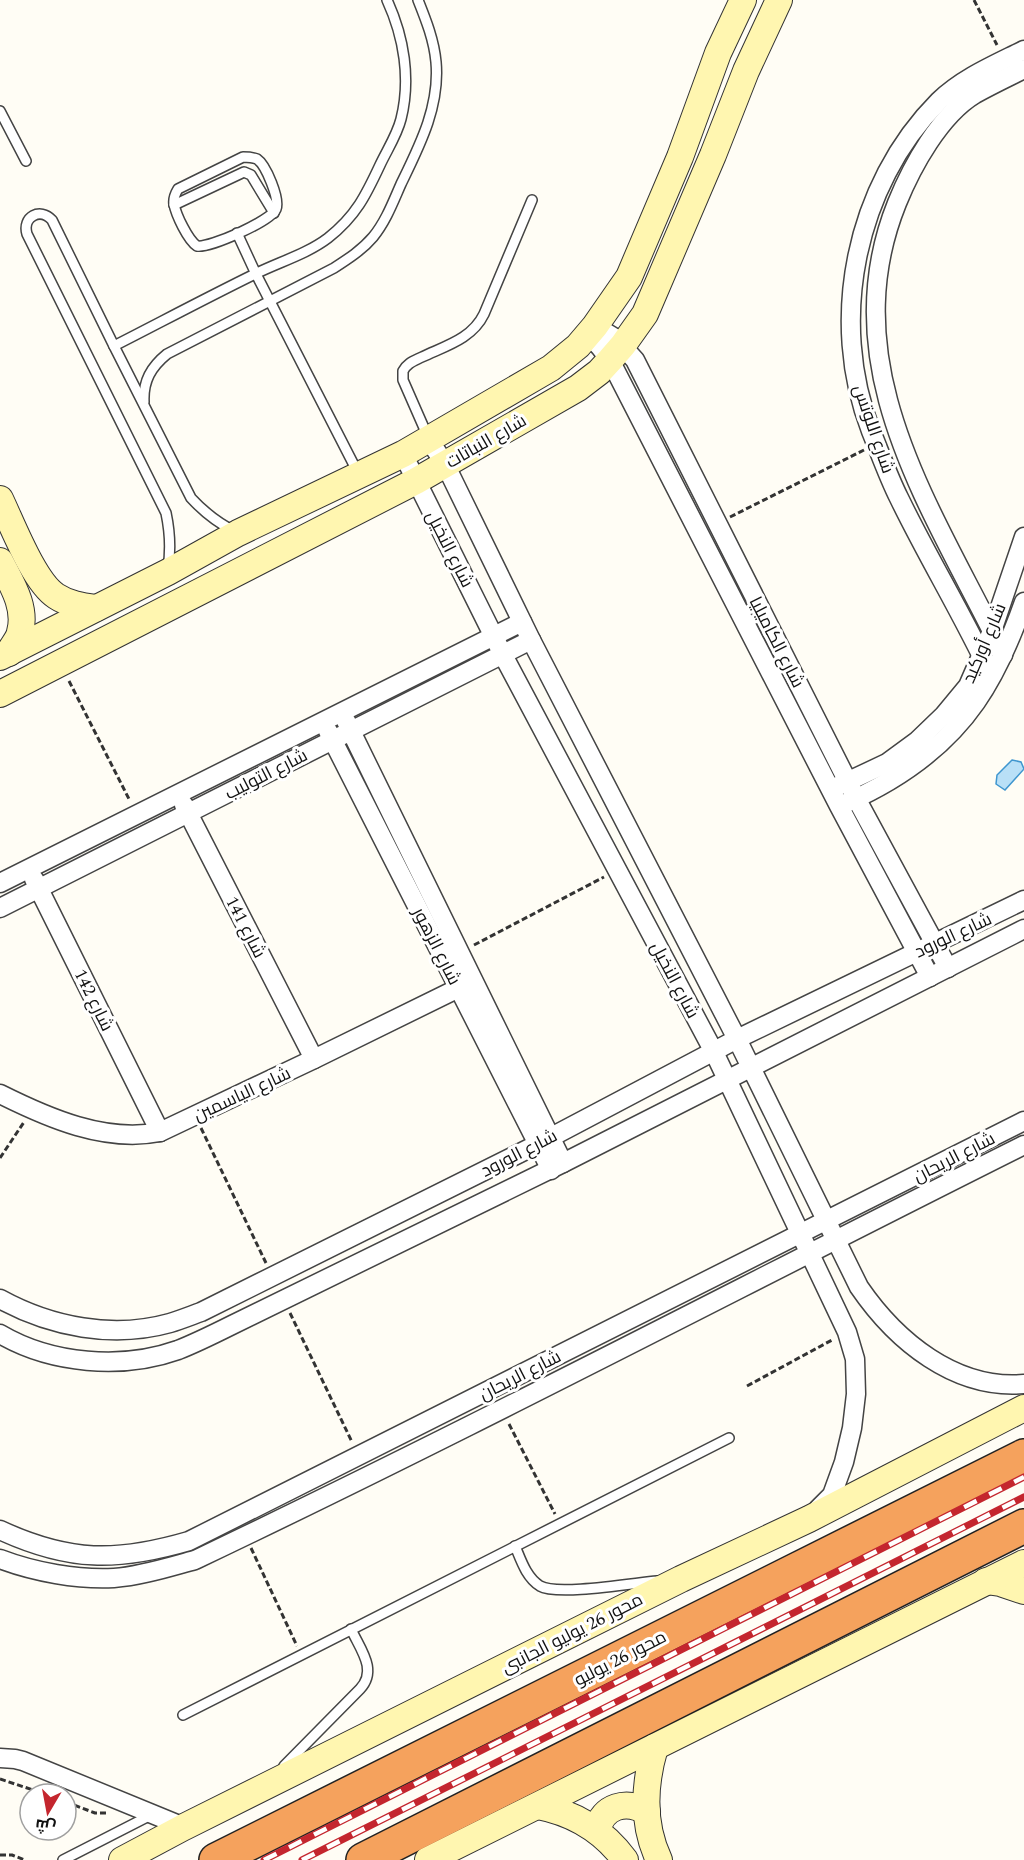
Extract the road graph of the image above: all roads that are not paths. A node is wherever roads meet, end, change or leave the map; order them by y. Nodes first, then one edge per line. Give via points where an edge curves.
1 (387, 0) edge
2 (417, 0) edge
3 (742, 0) edge
4 (779, 0) edge
5 (1024, 50) edge
6 (1024, 69) edge
7 (0, 111) edge
8 (26, 161) dead end
9 (532, 200) dead end
10 (174, 205) junction
11 (274, 213) junction
12 (237, 233) junction
13 (256, 274) junction
14 (270, 300) junction
15 (591, 331) junction
16 (114, 346) junction
17 (617, 353) junction
18 (145, 408) junction
19 (429, 440) junction
20 (403, 454) junction
21 (445, 464) junction
22 (359, 475) junction
23 (416, 482) junction
24 (0, 499) edge
25 (238, 533) junction
26 (1024, 537) edge
27 (0, 561) edge
28 (168, 572) junction
29 (1024, 602) edge
30 (96, 608) junction
31 (522, 622) junction
32 (992, 631) junction
33 (494, 636) junction
34 (531, 640) junction
35 (982, 654) junction
36 (4, 655) edge
37 (503, 655) junction
38 (1003, 655) junction
39 (991, 675) junction
40 (0, 694) edge
41 (341, 712) junction
42 (323, 722) junction
43 (351, 731) junction
44 (333, 740) junction
45 (847, 782) junction
46 (179, 794) junction
47 (835, 798) junction
48 (856, 798) junction
49 (188, 813) junction
50 (28, 869) junction
51 (0, 883) edge
52 (39, 888) junction
53 (1016, 904) edge
54 (0, 908) edge
55 (1021, 931) edge
56 (936, 943) junction
57 (917, 952) junction
58 (948, 968) junction
59 (930, 977) junction
60 (466, 984) junction
61 (737, 1039) junction
62 (714, 1052) junction
63 (314, 1059) junction
64 (750, 1067) junction
65 (727, 1080) junction
66 (0, 1094) edge
67 (1024, 1121) edge
68 (1007, 1130) junction
69 (160, 1132) junction
70 (544, 1141) junction
71 (1020, 1146) edge
72 (557, 1166) junction
73 (826, 1221) junction
74 (800, 1234) junction
75 (835, 1239) junction
76 (809, 1253) junction
77 (272, 1276) junction
78 (0, 1299) edge
79 (284, 1300) junction
80 (222, 1302) junction
81 (232, 1325) junction
82 (0, 1334) edge
83 (1024, 1384) edge
84 (1024, 1408) edge
85 (729, 1438) dead end
86 (1024, 1456) edge
87 (809, 1519) junction
88 (1024, 1526) edge
89 (0, 1530) edge
90 (515, 1546) junction
91 (74, 1554) junction
92 (0, 1559) edge
93 (1024, 1563) edge
94 (71, 1576) junction
95 (681, 1578) junction
96 (986, 1581) junction
97 (1024, 1591) edge
98 (351, 1629) junction
99 (183, 1715) dead end
100 (655, 1747) junction
101 (0, 1758) edge
102 (265, 1786) junction
103 (538, 1806) junction
104 (647, 1812) junction
105 (153, 1814) junction
106 (184, 1827) junction
107 (597, 1830) junction
108 (63, 1860) edge
109 (122, 1860) edge
110 (216, 1860) edge
111 (363, 1860) edge
112 (428, 1860) edge
113 (625, 1860) edge
114 (659, 1860) edge

1 - 13 lane via 399,32 406,92 401,121 364,201 327,239
2 - 14 lane via 429,28 436,62 435,96 427,129 387,214 374,236 356,254
3 - 15 street, شارع النباتات via 629,277
4 - 17 street, شارع النباتات via 645,315
5 - 35 street, شارع اللوتس via 964,80 939,101 900,151 884,179 861,239 851,323 860,395 877,444 898,496
6 - 32 street, شارع اللوتس via 974,95 952,113 917,162 884,245 875,307 878,356 893,421 918,484
7 - 8 lane
9 - 19 lane via 476,327 411,362 403,371 402,380
10 - 11 lane via 244,172 251,175
10 - 11 lane via 178,189 247,157 261,164 277,194
10 - 12 lane via 189,239 197,246
11 - 12 lane
12 - 13 lane
13 - 14 lane
13 - 16 lane
14 - 18 lane via 155,364 147,377
14 - 22 lane
15 - 17 street, شارع الكاميليا via 600,347
15 - 19 street, شارع النباتات via 551,368
16 - 18 lane
16 - 28 lane via 52,220 39,213 31,217 26,225 27,234 166,513 170,542
17 - 21 street, شارع النباتات via 578,388
17 - 45 street, شارع الكاميليا via 635,360
17 - 47 street, شارع الكاميليا
18 - 25 lane via 191,498 220,525
19 - 20 street, شارع النباتات
19 - 21 street, شارع النخيل
20 - 22 street, شارع النباتات
20 - 23 street, شارع النخيل
21 - 23 street, شارع النباتات
21 - 31 street, شارع النخيل
22 - 25 street, شارع النباتات
23 - 33 street, شارع النخيل
23 - 40 street, شارع النباتات
24 - 30 street via 40,582 75,605
25 - 28 street, شارع النباتات
26 - 32 street, شارع أوركيد
27 - 36 street via 22,612 20,634
28 - 30 street, شارع النباتات
29 - 38 street, شارع أوركيد
30 - 36 street, شارع النباتات
31 - 33 street, شارع التوليب
31 - 34 street, شارع النخيل
32 - 35 street, شارع أوركيد
32 - 38 street, شارع اللوتس
33 - 37 street, شارع النخيل
33 - 41 street, شارع التوليب
34 - 37 street, شارع التوليب
34 - 61 street, شارع النخيل
35 - 39 street, شارع اللوتس
35 - 45 street, شارع أوركيد via 968,686 917,741 887,763
37 - 43 street, شارع التوليب
37 - 62 street, شارع النخيل
38 - 39 street, شارع أوركيد
39 - 48 street, شارع أوركيد via 976,702 925,756 895,779
41 - 42 street, شارع التوليب
41 - 43 street, شارع الزهور
42 - 44 street, شارع الزهور
42 - 46 street, شارع التوليب
43 - 44 street, شارع التوليب
43 - 60 street, شارع الزهور via 460,953
44 - 49 street, شارع التوليب
44 - 60 street, شارع الزهور
45 - 47 street, شارع أوركيد
45 - 48 street, شارع الكاميليا
46 - 49 street, شارع 141
46 - 50 street, شارع التوليب
47 - 48 street, شارع أوركيد
47 - 57 street, شارع الكاميليا
48 - 56 street, شارع الكاميليا
49 - 52 street, شارع التوليب
49 - 63 street, شارع 141
50 - 51 street, شارع التوليب
50 - 52 street, شارع 142
52 - 54 street, شارع التوليب
52 - 69 street, شارع 142
53 - 55 street
53 - 56 street, شارع الورود
55 - 58 street, شارع الورود
56 - 57 street, شارع الورود
56 - 58 street, شارع الكاميليا
57 - 59 street, شارع الكاميليا
57 - 61 street, شارع الورود
58 - 59 street, شارع الورود
59 - 64 street, شارع الورود
60 - 63 street, شارع الياسمين
60 - 70 street, شارع الزهور
61 - 62 street, شارع الورود
61 - 64 street, شارع النخيل
62 - 65 street, شارع النخيل
62 - 70 street, شارع الورود
63 - 69 street, شارع الياسمين
64 - 65 street, شارع الورود
64 - 73 street, شارع النخيل
65 - 72 street, شارع الورود
65 - 74 street, شارع النخيل
66 - 69 street, شارع الياسمين via 71,1124 142,1136
67 - 68 street, شارع الريحان
68 - 71 street
68 - 73 street, شارع الريحان
70 - 72 street, شارع الزهور
70 - 77 street, شارع الورود
71 - 75 street, شارع الريحان
72 - 79 street, شارع الورود
73 - 74 street, شارع الريحان
73 - 75 street, شارع النخيل
74 - 76 street, شارع النخيل
74 - 91 street, شارع الريحان via 189,1541 154,1551 113,1556
75 - 76 street, شارع الريحان
75 - 83 street, شارع النخيل via 871,1305 918,1350 936,1362 992,1384
76 - 87 street, شارع النخيل via 847,1332 855,1359 856,1394 844,1462 832,1494
76 - 94 street, شارع الريحان via 195,1560 114,1578
77 - 79 street
77 - 80 street, شارع الورود
78 - 80 street, شارع الورود via 70,1326 103,1330 169,1324
79 - 81 street, شارع الورود
80 - 81 street
81 - 82 street, شارع الورود via 177,1350 103,1362 66,1358
84 - 87 street, محور 26 يوليو الجانبى
85 - 90 lane
86 - 110 highway, محور 26 يوليو
87 - 95 street, محور 26 يوليو الجانبى
88 - 111 highway
89 - 91 street, شارع الريحان via 45,1549
90 - 95 lane via 528,1575 540,1586 555,1591
90 - 98 lane
91 - 94 street
92 - 94 street, شارع الريحان
93 - 96 street
95 - 102 street, محور 26 يوليو الجانبى
96 - 97 street
96 - 100 street
98 - 99 lane
98 - 102 lane via 368,1665 365,1684
100 - 103 street
100 - 104 street via 647,1779
101 - 105 street via 23,1761
102 - 106 street, محور 26 يوليو الجانبى
103 - 107 street
103 - 112 street
104 - 107 street via 627,1805 613,1808 602,1817
104 - 114 street
105 - 106 street
105 - 108 lane
106 - 109 street, محور 26 يوليو الجانبى
107 - 113 street

